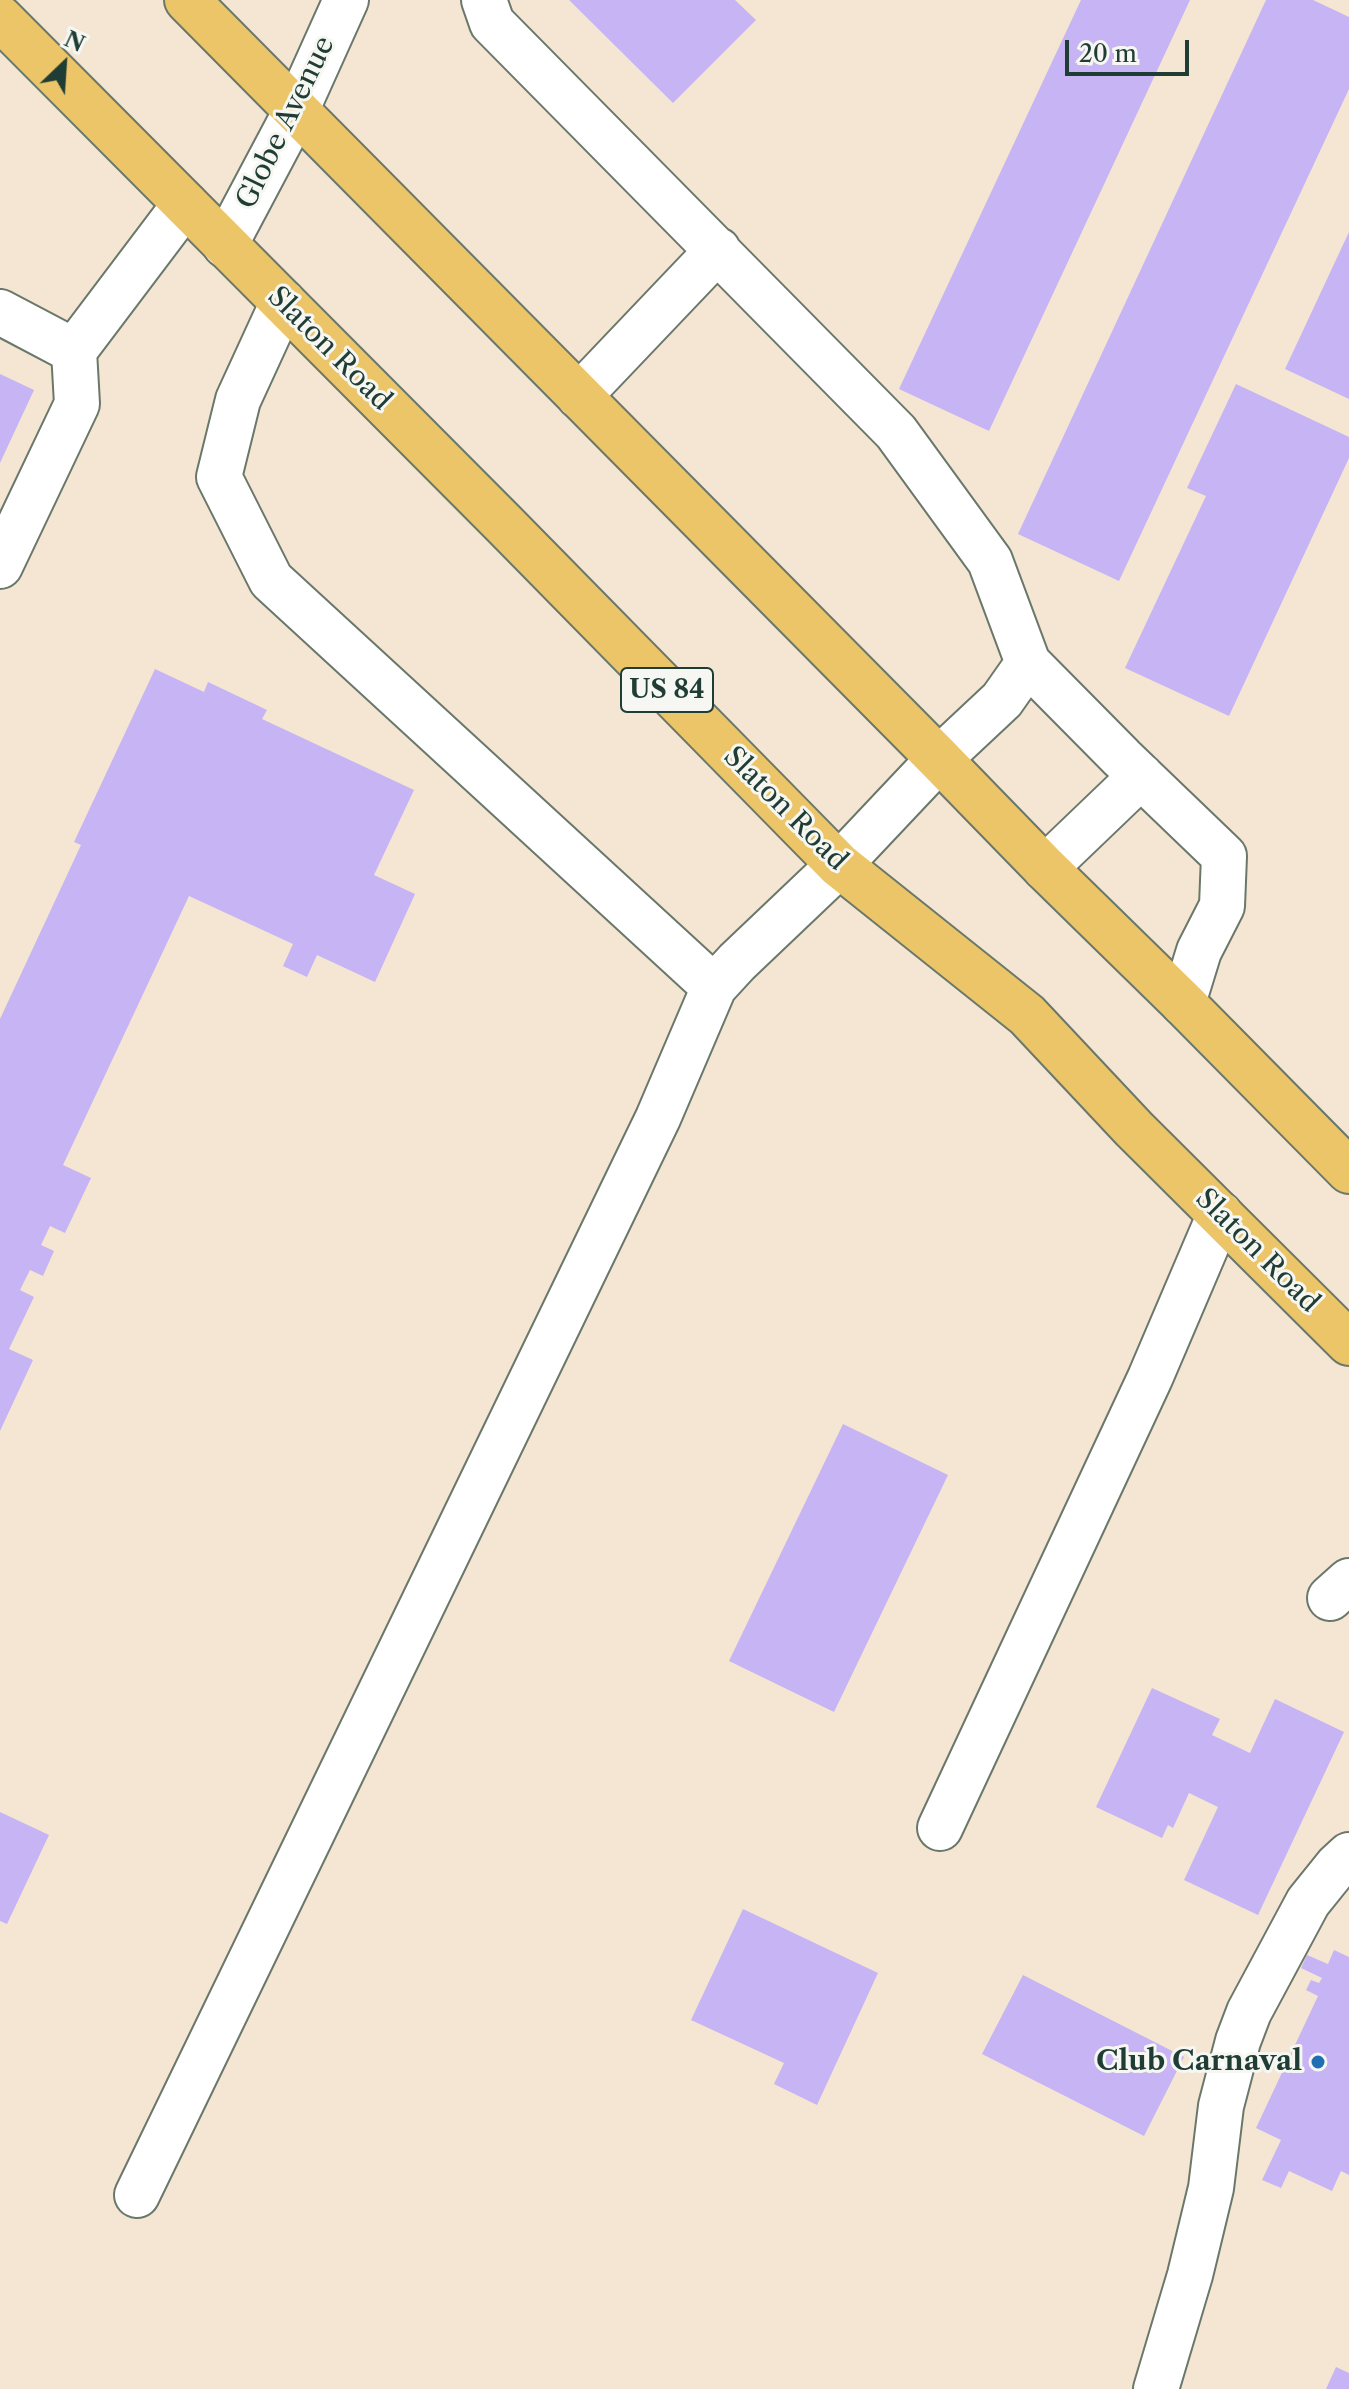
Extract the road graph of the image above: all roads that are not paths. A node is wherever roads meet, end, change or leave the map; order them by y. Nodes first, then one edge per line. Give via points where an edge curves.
1 (187, 0) edge
2 (346, 0) edge
3 (484, 0) edge
4 (0, 18) edge
5 (296, 111) junction
6 (185, 204) junction
7 (225, 245) junction
8 (718, 250) junction
9 (283, 302) junction
10 (0, 312) edge
11 (74, 351) junction
12 (579, 396) junction
13 (0, 566) edge
14 (1028, 663) junction
15 (939, 759) junction
16 (1141, 776) junction
17 (839, 865) junction
18 (1045, 868) junction
19 (714, 987) junction
20 (1183, 1003) junction
21 (1349, 1171) edge
22 (1220, 1214) junction
23 (1349, 1343) edge
24 (940, 1828) dead end
25 (1349, 1855) edge
26 (137, 2195) dead end
27 (1156, 2389) edge

1 - 5 highway
2 - 5 street, Globe Avenue
3 - 8 street via 492,23
4 - 6 highway, Slaton Road / US 84
5 - 7 street, Globe Avenue
5 - 12 highway
6 - 7 highway, Slaton Road / US 84
6 - 11 street
7 - 9 highway, Slaton Road / US 84
8 - 12 street
8 - 14 street via 896,432 990,561
9 - 17 highway, Slaton Road / US 84
9 - 19 street via 238,400 219,477 271,580
10 - 11 street
11 - 13 street via 77,404
12 - 15 highway
14 - 15 street via 1002,700
14 - 16 street
15 - 17 street
15 - 18 highway
16 - 18 street
16 - 20 street via 1224,856 1222,906 1199,951
17 - 19 street
17 - 22 highway, Slaton Road / US 84 via 1027,1015
18 - 20 highway
19 - 26 street via 658,1118
20 - 21 highway
22 - 23 highway, Slaton Road / US 84
22 - 24 street via 1150,1378
25 - 27 street via 1308,1902 1243,2027 1221,2106 1211,2188

